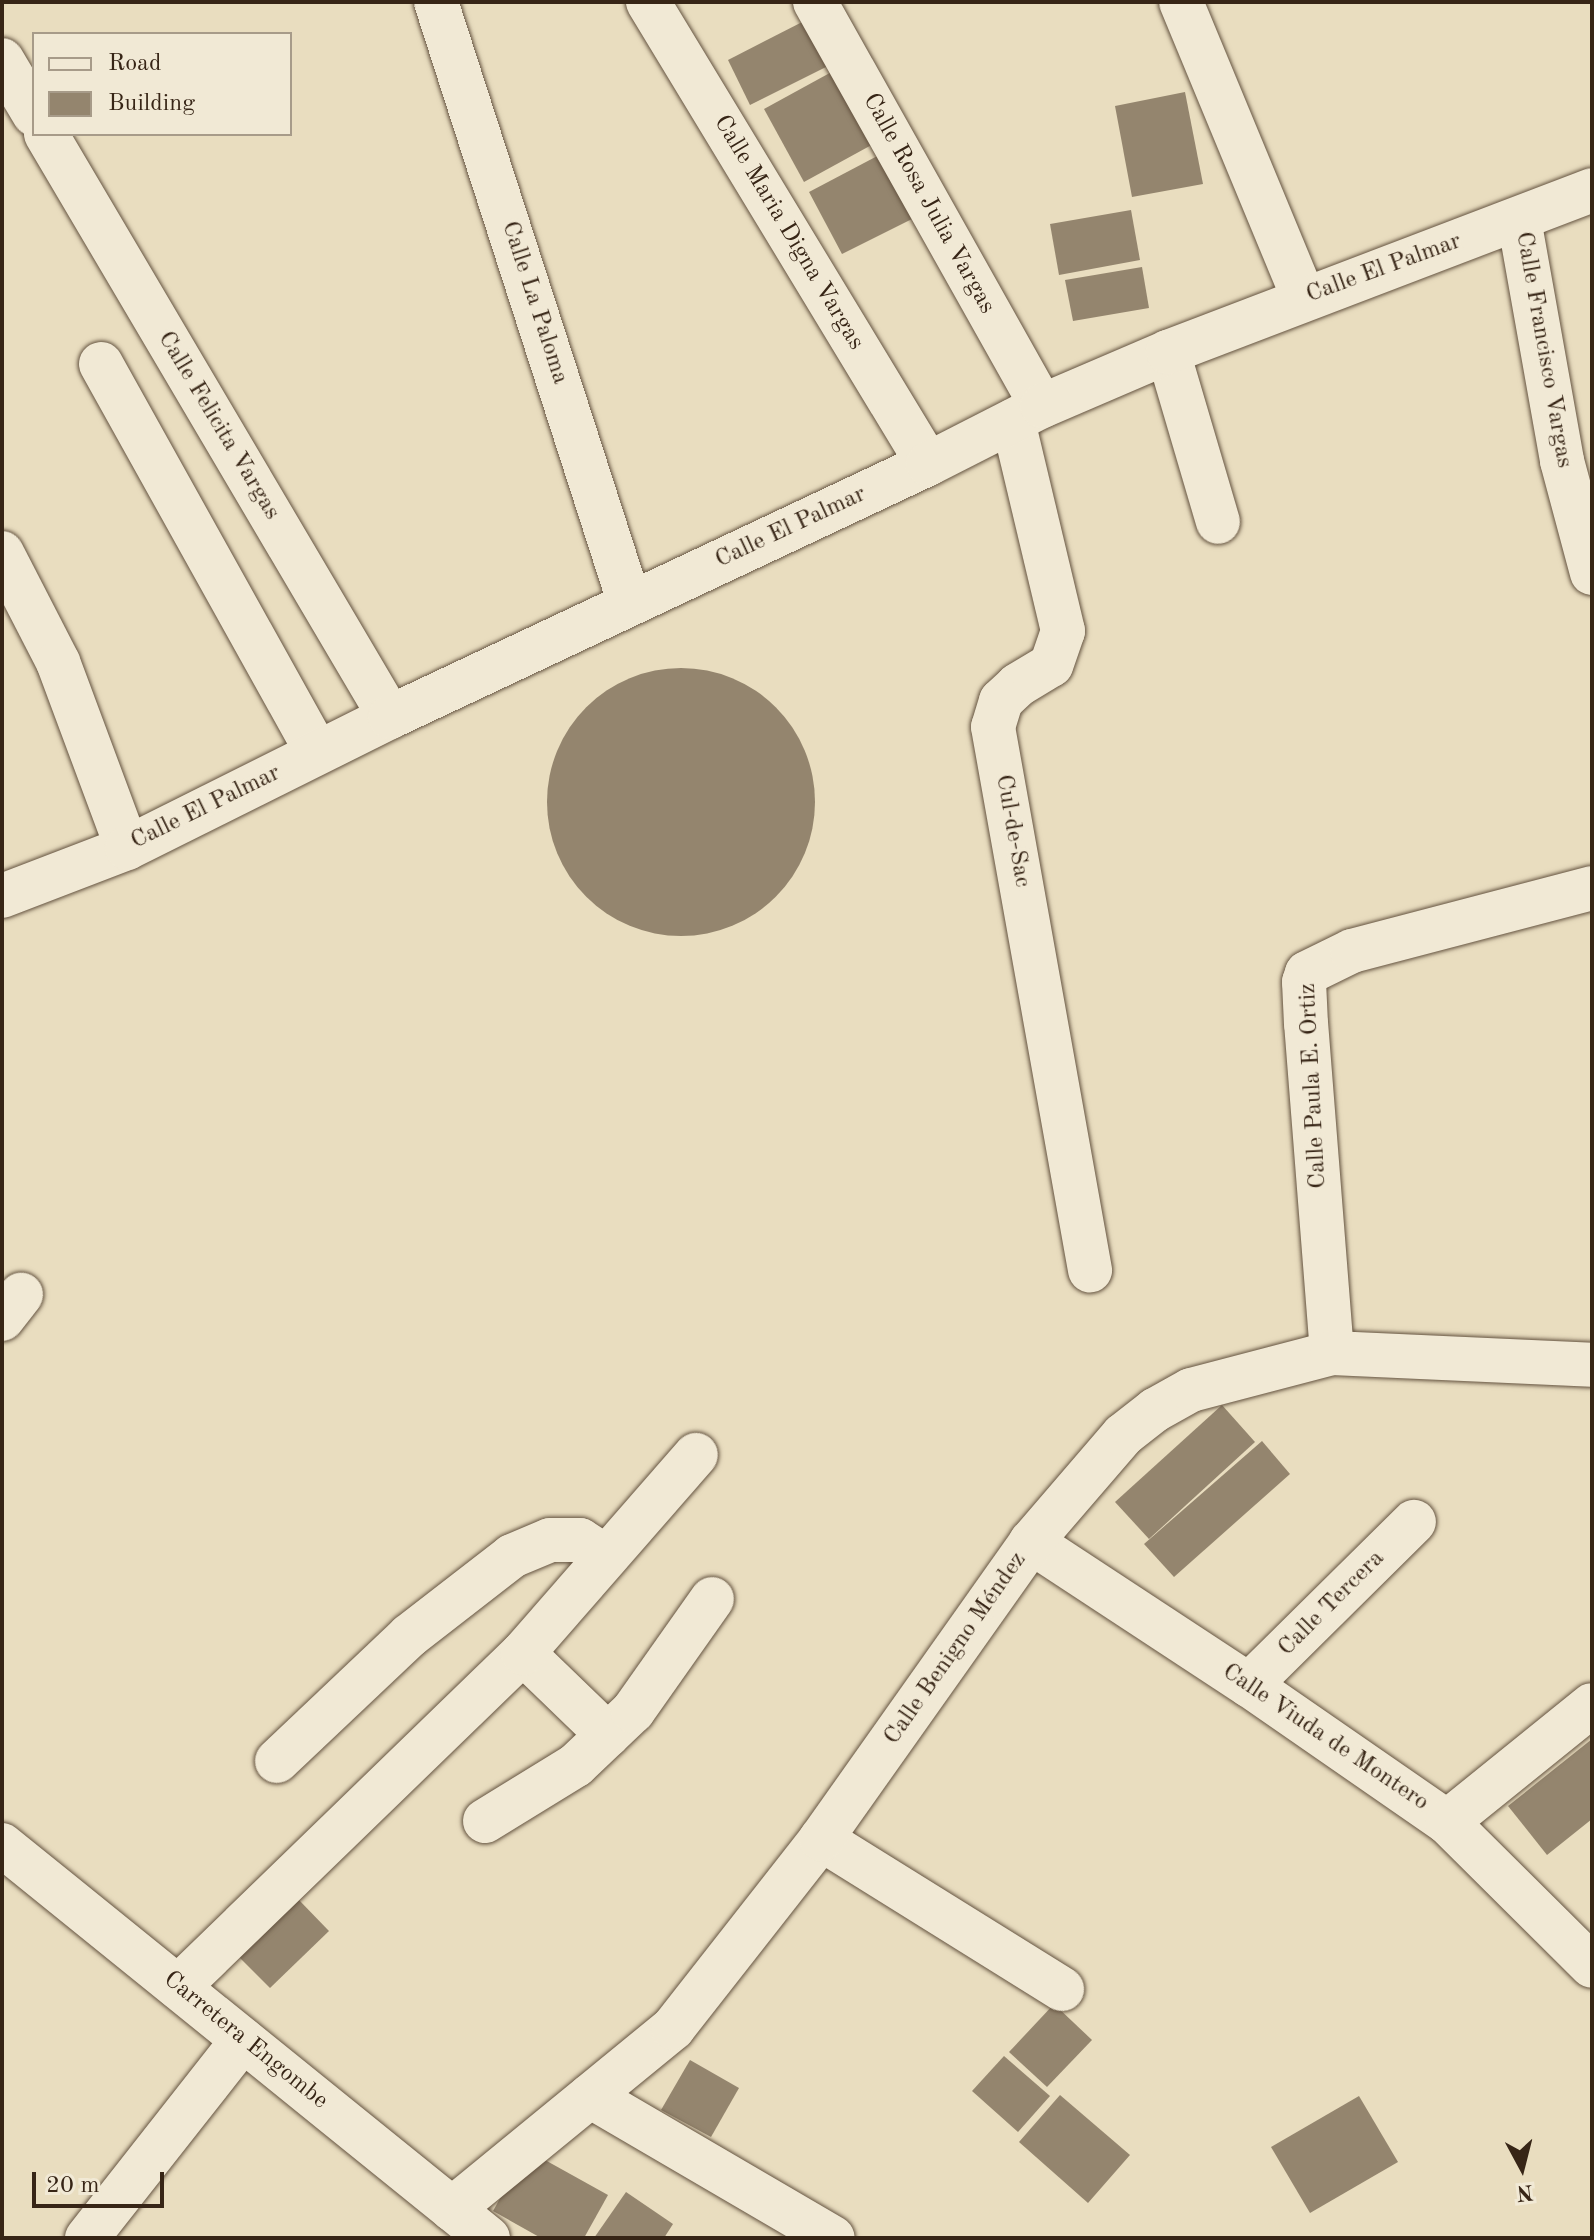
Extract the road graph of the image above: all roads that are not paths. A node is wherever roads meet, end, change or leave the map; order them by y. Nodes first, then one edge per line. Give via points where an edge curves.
1 (436, 2) edge
2 (648, 2) edge
3 (815, 2) edge
4 (1181, 2) edge
5 (2, 60) edge
6 (32, 111) edge
7 (47, 136) edge
8 (1592, 190) edge
9 (1519, 219) junction
10 (1304, 299) junction
11 (1168, 352) junction
12 (101, 364) dead end
13 (1028, 414) junction
14 (928, 464) junction
15 (1218, 522) dead end
16 (2, 553) edge
17 (1592, 573) edge
18 (630, 604) junction
19 (390, 717) junction
20 (317, 752) junction
21 (127, 848) junction
22 (1592, 888) edge
23 (2, 896) edge
24 (1090, 1270) dead end
25 (1332, 1353) junction
26 (1592, 1365) edge
27 (696, 1455) dead end
28 (1414, 1522) dead end
29 (1031, 1542) junction
30 (606, 1557) junction
31 (712, 1599) dead end
32 (523, 1653) junction
33 (1249, 1685) junction
34 (1592, 1705) edge
35 (608, 1735) junction
36 (277, 1761) dead end
37 (485, 1821) dead end
38 (1447, 1822) junction
39 (821, 1839) junction
40 (2, 1845) edge
41 (1592, 1966) edge
42 (178, 1987) junction
43 (1062, 1989) dead end
44 (243, 2040) junction
45 (590, 2096) junction
46 (452, 2209) junction
47 (87, 2238) edge
48 (488, 2238) edge
49 (833, 2238) edge

1 - 18 street, Calle La Paloma
2 - 14 street, Calle Maria Digna Vargas
3 - 13 street, Calle Rosa Julia Vargas
4 - 10 street
5 - 6 street
7 - 19 street, Calle Felicita Vargas
8 - 9 street, Calle El Palmar
9 - 10 street, Calle El Palmar
9 - 17 street, Calle Francisco Vargas via 1562,461
10 - 11 street, Calle El Palmar
11 - 13 street, Calle El Palmar
11 - 15 street
12 - 20 street
13 - 14 street, Calle El Palmar
13 - 24 street, Cul-de-Sac via 1063,631 1051,665 1001,701 993,727
14 - 18 street, Calle El Palmar
16 - 21 street via 58,662
18 - 19 street, Calle El Palmar
19 - 20 street, Calle El Palmar
20 - 21 street, Calle El Palmar
21 - 23 street, Calle El Palmar
22 - 25 street, Calle Paula E. Ortiz via 1352,951 1307,973 1306,1024
25 - 26 street, Calle Benigno Méndez
25 - 29 street, Calle Benigno Méndez via 1191,1390 1155,1410 1123,1435
27 - 30 street
28 - 33 street, Calle Tercera
29 - 33 street, Calle Viuda de Montero
29 - 39 street, Calle Benigno Méndez
30 - 32 street
30 - 36 street via 580,1540 550,1540 512,1556 409,1636
31 - 35 street via 633,1711
32 - 35 street
32 - 42 street
33 - 38 street, Calle Viuda de Montero
34 - 38 street
35 - 37 street via 576,1765
38 - 41 street, Calle Viuda de Montero
39 - 43 street
39 - 45 street, Calle Benigno Méndez via 673,2028
40 - 42 street, Carretera Engombe
42 - 44 street, Carretera Engombe
44 - 46 street, Carretera Engombe
44 - 47 street
45 - 46 street, Calle Benigno Méndez
45 - 49 street
46 - 48 street, Carretera Engombe

